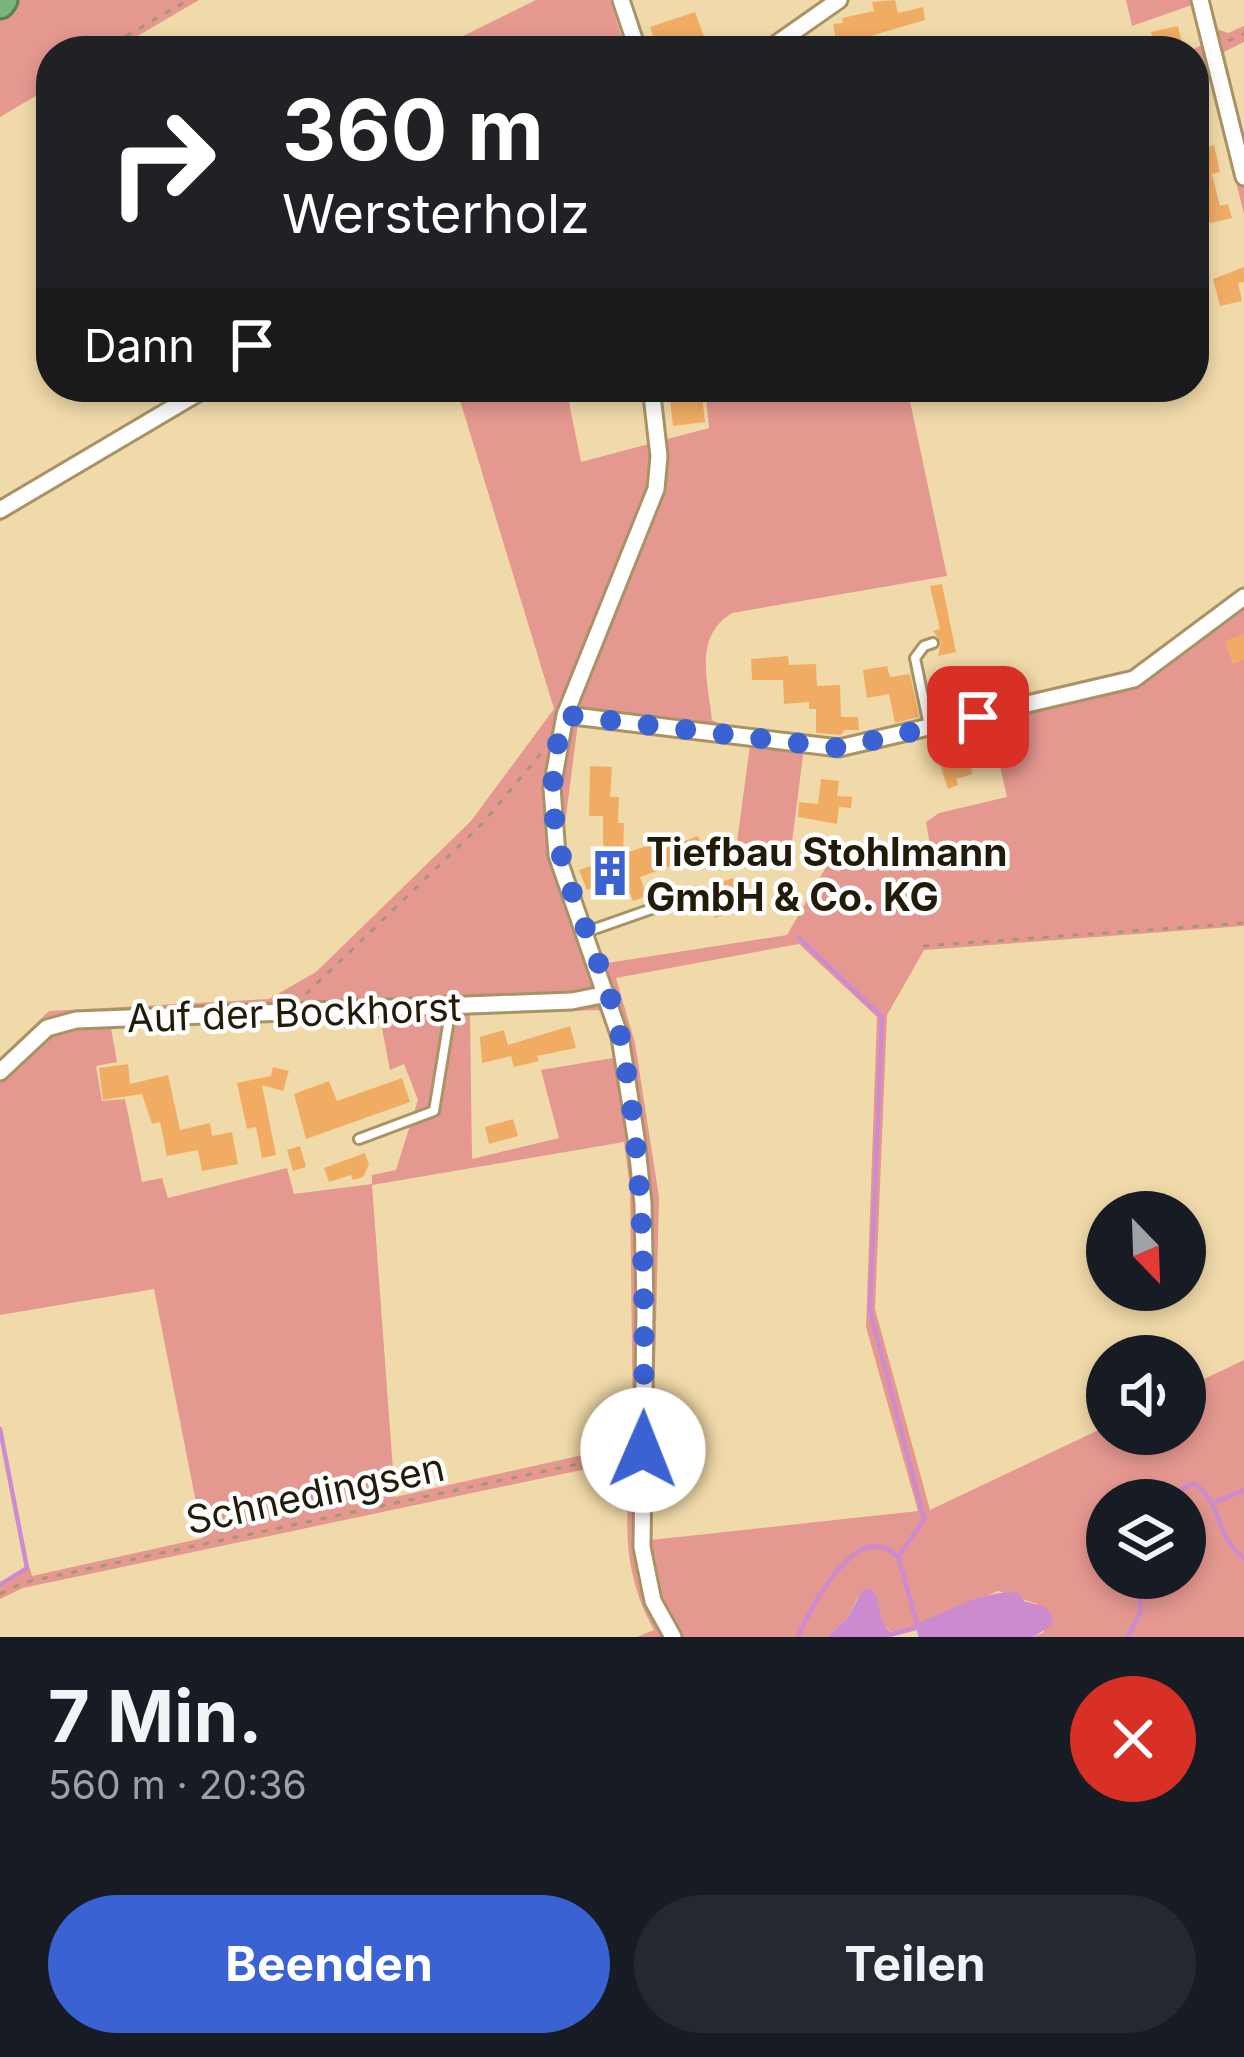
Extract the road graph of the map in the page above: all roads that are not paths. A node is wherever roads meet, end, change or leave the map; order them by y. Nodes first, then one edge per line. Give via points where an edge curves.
1 (621, 0) edge
2 (839, 0) edge
3 (1201, 0) edge
4 (633, 36) edge
5 (787, 36) edge
6 (1244, 177) edge
7 (183, 402) edge
8 (653, 402) edge
9 (0, 510) edge
10 (1244, 597) edge
11 (933, 643) dead end
12 (565, 715) junction
13 (929, 727) junction
14 (680, 899) dead end
15 (586, 932) junction
16 (607, 994) junction
17 (451, 1006) junction
18 (0, 1072) edge
19 (359, 1139) dead end
20 (674, 1637) edge

1 - 4 street
2 - 5 street
3 - 6 street
7 - 9 street
8 - 12 street via 656,488
10 - 13 street via 1134,679
11 - 13 lane via 915,658
12 - 13 street via 839,748
12 - 15 street via 552,788 557,855
14 - 15 lane
15 - 16 street
16 - 17 street, Auf der Bockhorst
16 - 20 street via 623,1048 643,1203 644,1569
17 - 18 street, Auf der Bockhorst via 58,1024
17 - 19 lane via 434,1111

